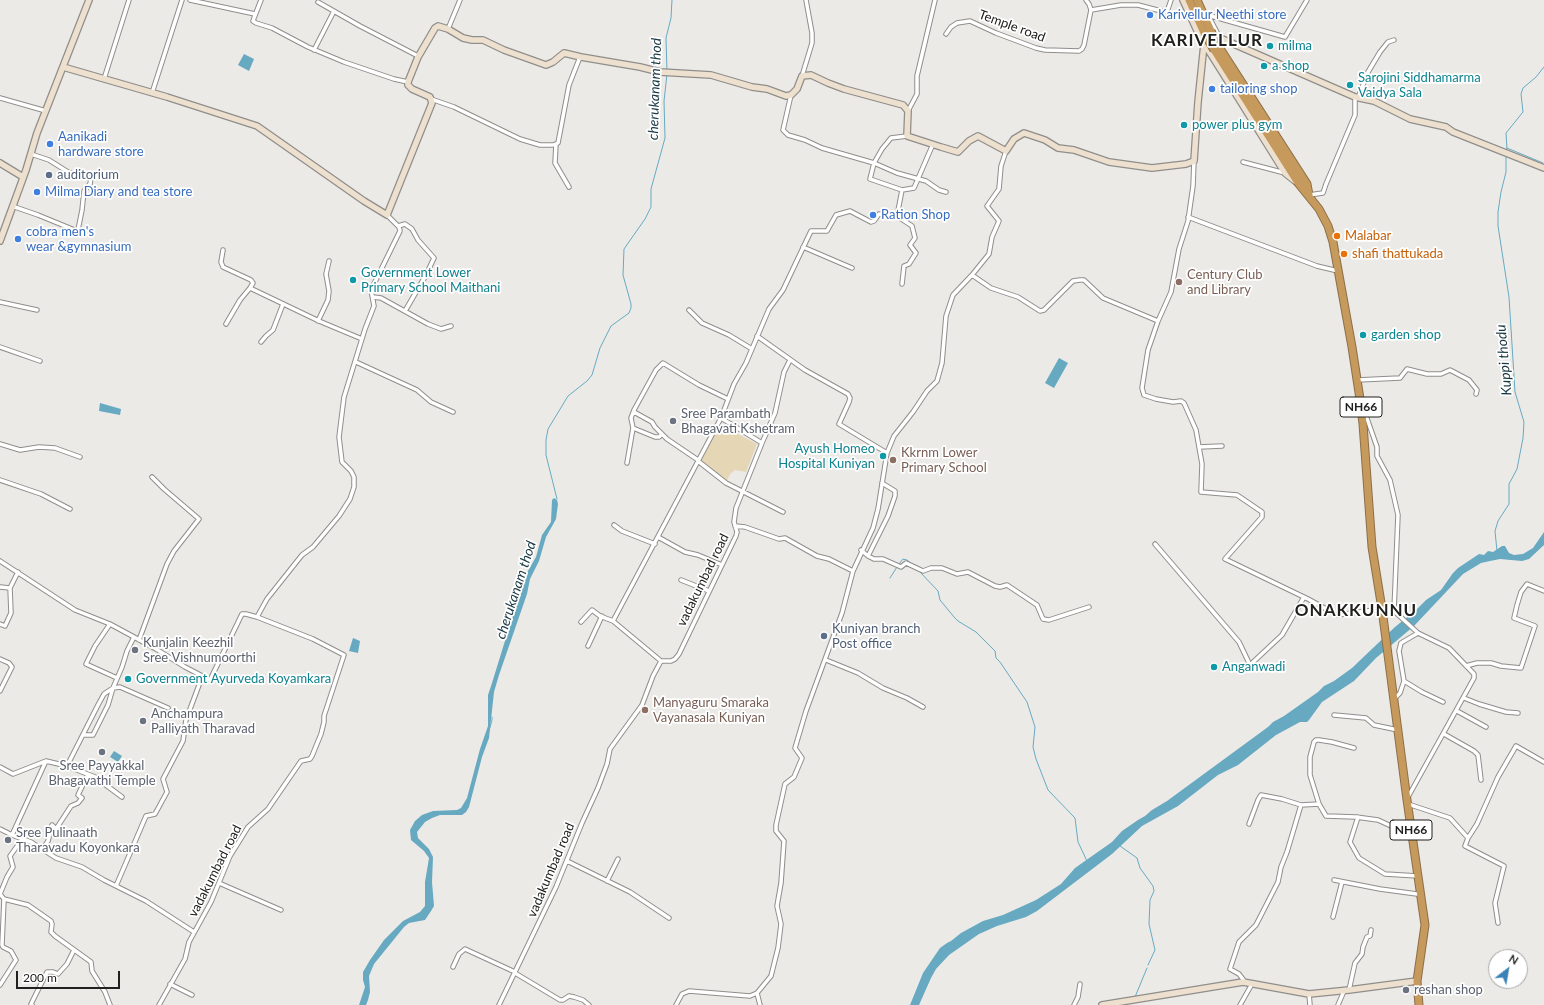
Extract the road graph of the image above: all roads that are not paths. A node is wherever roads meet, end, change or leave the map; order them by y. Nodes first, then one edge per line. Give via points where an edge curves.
1 (89, 0) edge
2 (129, 0) edge
3 (182, 0) edge
4 (190, 0) edge
5 (261, 0) edge
6 (460, 0) edge
7 (806, 0) edge
8 (935, 0) edge
9 (1086, 0) edge
10 (1171, 0) edge
11 (1183, 0) edge
12 (1189, 0) edge
13 (1197, 0) edge
14 (1307, 0) edge
15 (318, 2) dead end
16 (1091, 10) junction
17 (334, 11) junction
18 (255, 14) junction
19 (448, 29) junction
20 (1208, 33) junction
21 (946, 34) dead end
22 (1220, 38) junction
23 (1394, 40) dead end
24 (1204, 44) junction
25 (1217, 48) junction
26 (314, 50) junction
27 (418, 56) junction
28 (580, 57) junction
29 (64, 66) junction
30 (802, 76) junction
31 (104, 79) junction
32 (408, 82) junction
33 (152, 93) junction
34 (791, 95) junction
35 (1356, 97) junction
36 (0, 98) edge
37 (431, 99) junction
38 (46, 111) junction
39 (908, 111) junction
40 (907, 136) junction
41 (556, 144) junction
42 (933, 144) junction
43 (1006, 151) junction
44 (31, 154) junction
45 (1194, 161) junction
46 (1243, 162) dead end
47 (0, 163) edge
48 (874, 163) junction
49 (1544, 168) edge
50 (1285, 173) junction
51 (23, 177) junction
52 (918, 178) junction
53 (1298, 183) junction
54 (569, 187) dead end
55 (902, 190) junction
56 (946, 192) dead end
57 (1309, 195) junction
58 (12, 206) junction
59 (387, 215) junction
60 (897, 216) junction
61 (1188, 217) junction
62 (398, 226) junction
63 (0, 242) edge
64 (803, 247) junction
65 (223, 250) dead end
66 (329, 261) dead end
67 (852, 268) dead end
68 (1338, 271) junction
69 (972, 275) junction
70 (902, 284) dead end
71 (250, 288) junction
72 (373, 297) junction
73 (0, 302) edge
74 (283, 304) junction
75 (37, 310) dead end
76 (689, 310) dead end
77 (405, 311) junction
78 (318, 320) junction
79 (1158, 321) junction
80 (226, 324) dead end
81 (451, 326) dead end
82 (757, 336) junction
83 (362, 339) junction
84 (261, 342) dead end
85 (0, 347) edge
86 (752, 349) junction
87 (790, 360) junction
88 (40, 361) dead end
89 (356, 362) junction
90 (1357, 380) junction
91 (1476, 394) dead end
92 (728, 399) junction
93 (1360, 400) junction
94 (634, 410) junction
95 (453, 412) dead end
96 (721, 418) junction
97 (633, 428) junction
98 (661, 434) junction
99 (762, 443) junction
100 (0, 444) edge
101 (1222, 446) dead end
102 (1199, 447) junction
103 (887, 453) junction
104 (80, 457) dead end
105 (698, 460) junction
106 (626, 463) dead end
107 (152, 477) dead end
108 (0, 480) edge
109 (882, 483) junction
110 (742, 491) junction
111 (70, 509) dead end
112 (783, 512) dead end
113 (614, 525) dead end
114 (735, 526) junction
115 (658, 537) junction
116 (655, 544) junction
117 (1155, 544) dead end
118 (861, 550) junction
119 (868, 556) junction
120 (0, 561) edge
121 (722, 565) junction
122 (853, 571) junction
123 (18, 572) junction
124 (681, 580) dead end
125 (0, 587) edge
126 (10, 588) junction
127 (1544, 591) edge
128 (709, 592) junction
129 (1304, 597) junction
130 (1089, 607) dead end
131 (1382, 609) junction
132 (602, 616) junction
133 (256, 617) junction
134 (613, 621) junction
135 (581, 622) dead end
136 (0, 624) edge
137 (110, 624) junction
138 (1418, 633) junction
139 (134, 637) junction
140 (139, 640) junction
141 (588, 646) dead end
142 (0, 659) edge
143 (826, 660) junction
144 (661, 661) junction
145 (1466, 666) junction
146 (117, 678) junction
147 (1404, 680) junction
148 (199, 685) dead end
149 (113, 688) junction
150 (0, 691) edge
151 (1464, 698) junction
152 (1394, 699) junction
153 (1444, 702) dead end
154 (923, 707) dead end
155 (168, 708) dead end
156 (1456, 711) junction
157 (1518, 713) dead end
158 (1334, 715) dead end
159 (1486, 727) dead end
160 (1398, 730) junction
161 (83, 734) junction
162 (1444, 734) junction
163 (1354, 748) dead end
164 (46, 761) junction
165 (1544, 762) edge
166 (67, 766) junction
167 (0, 767) edge
168 (88, 774) junction
169 (1481, 780) dead end
170 (122, 796) dead end
171 (1407, 802) junction
172 (1319, 804) junction
173 (1301, 805) junction
174 (1358, 817) junction
175 (1249, 824) dead end
176 (0, 829) edge
177 (12, 834) junction
178 (1412, 837) junction
179 (23, 838) junction
180 (1468, 838) junction
181 (44, 847) dead end
182 (618, 859) dead end
183 (567, 861) junction
184 (1418, 876) junction
185 (1334, 880) dead end
186 (607, 881) junction
187 (1342, 882) junction
188 (220, 883) junction
189 (116, 886) junction
190 (1421, 893) junction
191 (4, 899) junction
192 (0, 907) edge
193 (5, 907) junction
194 (281, 910) dead end
195 (1333, 917) dead end
196 (670, 918) dead end
197 (1498, 924) dead end
198 (1371, 930) dead end
199 (194, 932) junction
200 (74, 950) junction
201 (453, 967) dead end
202 (515, 973) junction
203 (1417, 981) junction
204 (1245, 982) junction
205 (170, 984) junction
206 (1080, 984) dead end
207 (1252, 984) junction
208 (0, 985) edge
209 (1346, 990) junction
210 (757, 993) junction
211 (1309, 994) junction
212 (192, 995) dead end
213 (32, 1005) edge
214 (110, 1005) edge
215 (159, 1005) edge
216 (499, 1005) edge
217 (589, 1005) edge
218 (676, 1005) edge
219 (760, 1005) edge
220 (1074, 1005) edge
221 (1102, 1005) edge
222 (1240, 1005) edge
223 (1310, 1005) edge
224 (1338, 1005) edge
225 (1419, 1005) edge

1 - 29 street
2 - 31 street
3 - 33 street
4 - 18 street
5 - 18 street
6 - 19 street
7 - 30 street via 812,43
8 - 39 street via 917,76 917,94
9 - 16 street
10 - 16 street via 1165,12 1138,5
11 - 24 street
12 - 20 highway, NH66
13 - 20 highway, NH66
14 - 22 street via 1285,37 1211,16 1209,17
15 - 17 street
16 - 21 street, Temple road via 1084,45 1079,51 1036,48 970,21 957,22
17 - 26 street
17 - 27 street
18 - 26 street via 256,23 272,28
19 - 27 street via 438,26 435,28
19 - 28 street via 463,38 483,40 546,65 564,52
20 - 25 highway, NH66, bridge
22 - 24 street
22 - 35 street
23 - 35 street via 1388,42 1380,52
24 - 45 street
24 - 50 street
25 - 53 highway, NH66
25 - 57 highway, NH66 via 1307,184
26 - 32 street via 375,73
27 - 32 street
28 - 34 street via 660,72 711,76 786,96
28 - 41 street via 569,85 561,131
29 - 31 street
29 - 38 street
30 - 34 street via 797,89
30 - 39 street via 811,75 844,89 896,102
31 - 33 street
32 - 37 street via 412,90
33 - 59 street via 257,126
34 - 48 street via 783,130 788,135
35 - 49 street via 1374,100 1410,119 1446,128
35 - 57 street via 1355,115 1323,193
36 - 38 street
37 - 41 street via 454,107 520,139 540,145
37 - 59 street via 432,103
38 - 44 street
39 - 40 street
40 - 42 street
40 - 48 street via 891,138
41 - 54 street via 555,163
42 - 43 street via 958,152 978,136
42 - 52 street
43 - 45 street via 1014,139 1024,134 1045,140 1058,148 1074,150 1109,162 1163,168
43 - 69 street via 1001,166 999,189 987,206 999,221 988,254
44 - 51 street
44 - 58 street via 49,160 68,172 91,178 84,191 78,230
45 - 61 street
46 - 50 street
47 - 51 street
48 - 52 street via 897,173
48 - 55 street via 870,179
50 - 53 street
51 - 58 street
52 - 55 street via 914,188
52 - 56 street
53 - 57 highway, NH66
55 - 60 street
57 - 68 highway, NH66 via 1328,226
58 - 63 street
59 - 62 street
60 - 64 street via 879,214 873,222 850,211 836,215 827,231 811,231
60 - 70 street via 912,226 916,238 910,245 916,253 909,264 904,266
61 - 68 street via 1317,266
61 - 79 street via 1171,292
62 - 72 street via 400,231 371,290
62 - 77 street via 405,224 412,229 434,258
64 - 67 street
64 - 82 street
65 - 71 street via 223,267 251,280 253,283
66 - 78 street via 326,274 328,300
68 - 90 highway, NH66
69 - 79 street via 991,288 1018,297 1040,311 1073,282 1084,280 1103,298
69 - 103 street via 953,295 946,316 942,363 937,381 894,436
71 - 74 street
71 - 80 street
72 - 77 street via 382,298
72 - 83 street via 374,306
73 - 75 street
74 - 78 street
74 - 84 street via 273,330
76 - 86 street via 702,323
77 - 81 street via 441,329
78 - 83 street
79 - 102 street via 1148,350 1142,388 1144,395 1184,403 1196,430
82 - 86 street
82 - 87 street
83 - 89 street
85 - 88 street
86 - 92 street
87 - 99 street, vadakumbad road via 784,372 775,413
87 - 103 street via 848,394 849,402 839,424
89 - 95 street via 417,390 431,402
89 - 133 street via 344,397 339,437 342,462 354,477 350,498 321,539 302,555
90 - 91 street via 1400,378 1407,370 1427,374 1441,374 1450,370 1469,380 1477,390
90 - 93 highway, NH66
92 - 94 street via 663,363 656,370
92 - 96 street
93 - 131 highway, NH66 via 1372,547
93 - 138 street via 1377,447 1377,456 1390,480 1398,515 1394,611
94 - 97 street via 631,418
94 - 98 street via 652,422
96 - 99 street
96 - 105 street
97 - 98 street via 655,437
97 - 106 street
98 - 105 street
99 - 110 street, vadakumbad road
100 - 104 street via 20,450 55,448
101 - 102 street
102 - 129 street via 1202,464 1201,492 1237,495 1262,512 1262,516 1225,559
103 - 109 street
105 - 110 street via 726,483
105 - 115 street
107 - 140 street via 199,519 167,564
108 - 111 street via 41,494
109 - 118 street via 878,509
109 - 119 street via 895,491 895,496
110 - 112 street
110 - 114 street, vadakumbad road via 734,516
113 - 116 street via 622,531
114 - 121 street, vadakumbad road via 736,536
114 - 122 street via 746,527 779,539 785,538 817,556
115 - 116 street
115 - 121 street via 685,552
116 - 134 street
117 - 129 street via 1238,642 1250,666 1282,635
118 - 119 street
118 - 122 street
119 - 130 street via 901,567 906,563 923,570 942,568 957,574 968,572 995,586 1007,585 1037,605 1043,619 1049,620
120 - 123 street, vadakumbad road
121 - 128 street, vadakumbad road
122 - 143 street
123 - 126 street
123 - 137 street, vadakumbad road via 75,610
124 - 128 street
125 - 126 street
126 - 136 street via 11,613 5,626
127 - 145 street via 1526,584 1517,605 1514,618 1536,626 1521,668 1491,663
128 - 144 street, vadakumbad road via 679,654 671,661
129 - 131 street via 1337,615
131 - 152 highway, NH66
132 - 134 street
132 - 135 street via 592,610
132 - 141 street
133 - 140 street, vadakumbad road via 240,615 210,680
133 - 188 street, vadakumbad road via 313,639 344,655 312,756 301,761 268,809 248,827 230,856
134 - 144 street
137 - 139 street, vadakumbad road
137 - 146 street via 86,664
138 - 145 street via 1449,648
138 - 147 street via 1401,643 1399,651
139 - 140 street, vadakumbad road
139 - 146 street
142 - 150 street via 12,667
143 - 154 street via 858,673
143 - 210 street via 795,748 802,758 794,777 785,784 776,825 776,831 784,841 777,906 781,924 772,976
144 - 183 street, vadakumbad road via 642,705 610,749 598,788
145 - 151 street via 1474,674 1474,678
146 - 149 street
147 - 152 street via 1400,693
147 - 153 street
148 - 189 street via 186,720 183,741 163,779 167,792 155,814 146,816
149 - 155 street via 120,687
149 - 161 street via 104,694
149 - 161 street via 93,736
151 - 156 street
151 - 157 street via 1506,712
152 - 160 highway, NH66
156 - 159 street
156 - 162 street
158 - 160 street via 1366,718 1374,725
160 - 171 highway, NH66
161 - 166 street
162 - 169 street via 1478,754
162 - 171 street
163 - 172 street via 1319,740 1314,742 1310,757 1310,775
164 - 166 street
164 - 167 street via 13,774
164 - 177 street
165 - 180 street via 1516,746
166 - 168 street
168 - 170 street
168 - 181 street via 78,795 82,798 71,806 56,829 52,825
171 - 178 highway, NH66
171 - 180 street via 1450,818
172 - 173 street
172 - 174 street via 1326,816
173 - 175 street via 1261,795
173 - 204 street via 1278,882 1256,925 1239,942 1230,969 1239,974
174 - 178 street via 1378,820
174 - 184 street via 1350,842 1359,858 1385,874
176 - 177 street
177 - 179 street
178 - 184 highway, NH66
179 - 189 street via 56,858 82,867
179 - 191 street via 10,856 12,867 0,894
180 - 197 street via 1464,846 1504,866 1495,903
182 - 186 street
183 - 186 street
183 - 202 street, vadakumbad road
184 - 190 highway, NH66
185 - 187 street
186 - 196 street via 630,892
187 - 190 street
187 - 195 street
188 - 194 street
188 - 199 street, vadakumbad road
189 - 199 street via 146,901
190 - 203 highway, NH66 via 1425,925
191 - 193 street
191 - 200 street via 28,905 43,914 51,921 51,932
192 - 193 street
193 - 208 street via 2,944 11,951 16,960
198 - 209 street via 1362,954 1354,963
199 - 205 street, vadakumbad road via 185,959
200 - 213 street via 58,974 47,972
200 - 214 street via 91,962 92,971
201 - 202 street via 459,954 465,949
202 - 216 street, vadakumbad road
202 - 217 street via 560,1000 574,996
203 - 209 street
203 - 225 highway, NH66
204 - 207 street
204 - 221 street
205 - 212 street
205 - 215 street, vadakumbad road
206 - 220 street
207 - 211 street
207 - 222 street
209 - 211 street
209 - 224 street
210 - 218 street via 745,996 689,991 682,994
210 - 219 street
211 - 223 street

